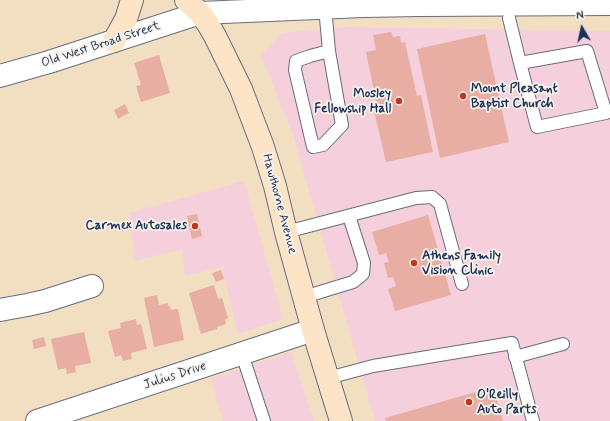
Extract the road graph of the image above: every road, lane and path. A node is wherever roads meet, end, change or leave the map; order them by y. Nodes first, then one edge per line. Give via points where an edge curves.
1 (132, 0) edge
2 (420, 2) edge
3 (196, 4) edge
4 (610, 4) edge
5 (326, 7) junction
6 (509, 18) dead end
7 (114, 41) junction
8 (329, 51) junction
9 (520, 63) junction
10 (0, 76) edge
11 (349, 216) junction
12 (286, 232) junction
13 (462, 284) dead end
14 (92, 286) dead end
15 (304, 297) junction
16 (0, 310) edge
17 (313, 330) junction
18 (563, 344) dead end
19 (242, 354) junction
20 (515, 357) junction
21 (328, 378) junction
22 (264, 420) edge
23 (37, 421) edge
24 (342, 421) edge
25 (533, 421) edge

1 - 7 main road via 126,19
2 - 4 street, Old West Broad Street
2 - 5 street, Old West Broad Street
3 - 5 street, Old West Broad Street
3 - 7 street, Old West Broad Street
3 - 12 main road, Hawthorne Avenue via 241,89 263,147
5 - 8 lane
6 - 9 lane
7 - 10 street, Old West Broad Street
8 - 8 lane via 342,125 323,145 313,147 295,70 296,62
9 - 9 lane via 537,127 606,113 587,51
11 - 12 lane
11 - 13 lane via 416,198 432,197 440,204
11 - 15 lane via 364,263 363,274 352,282
12 - 15 main road, Hawthorne Avenue
14 - 16 street via 27,306
15 - 17 main road, Hawthorne Avenue
17 - 19 street, Julius Drive
17 - 21 main road, Hawthorne Avenue
18 - 20 lane
19 - 22 lane
19 - 23 street, Julius Drive
20 - 21 lane via 512,343 373,366
20 - 25 lane
21 - 24 main road, Hawthorne Avenue

